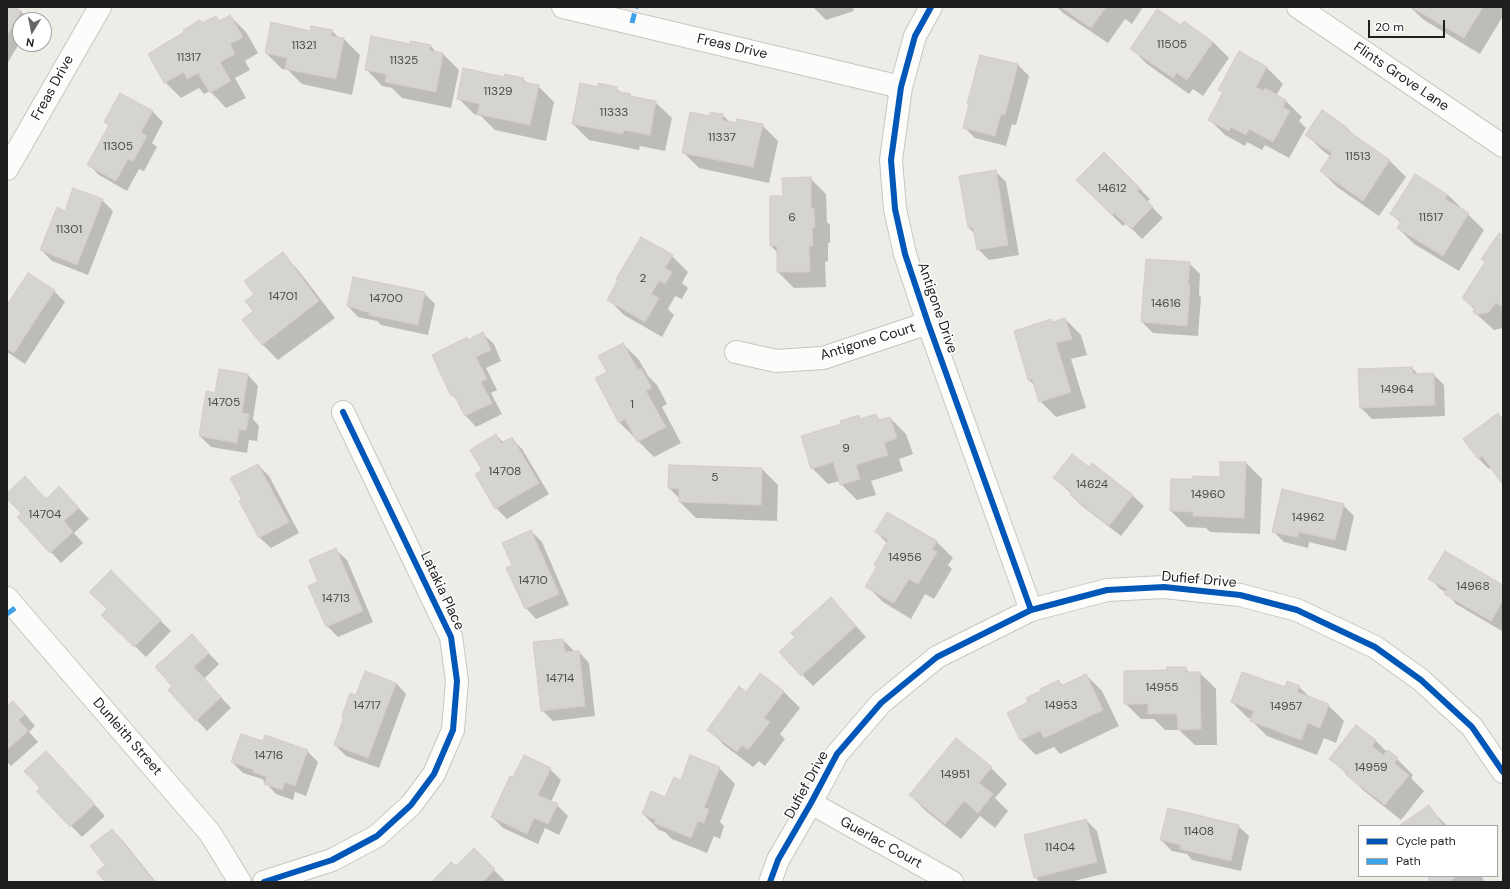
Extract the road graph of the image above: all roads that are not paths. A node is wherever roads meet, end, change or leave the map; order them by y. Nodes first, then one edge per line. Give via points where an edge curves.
1 (100, 7) edge
2 (563, 7) edge
3 (931, 7) edge
4 (1298, 7) edge
5 (901, 87) junction
6 (1503, 146) edge
7 (7, 169) edge
8 (928, 323) junction
9 (736, 352) dead end
10 (343, 412) dead end
11 (7, 598) edge
12 (1031, 610) junction
13 (1503, 772) edge
14 (811, 803) junction
15 (240, 882) edge
16 (264, 882) edge
17 (770, 882) edge
18 (952, 882) edge

1 - 7 street, Freas Drive
2 - 5 street, Freas Drive
3 - 5 street, Antigone Drive via 915,36
4 - 6 street, Flints Grove Lane
5 - 8 street, Antigone Drive via 891,160 895,209 905,254
8 - 9 street, Antigone Court via 823,358 776,361
8 - 12 street, Antigone Drive
10 - 16 street, Latakia Place via 451,637 457,681 453,730 434,774 411,805 378,836 332,860
11 - 15 street, Dunleith Street via 210,832
12 - 13 street, Dufief Drive via 1107,590 1164,587 1240,595 1297,610 1375,647 1421,680 1472,727
12 - 14 street, Dufief Drive via 937,657 881,703 838,754
14 - 17 street, Dufief Drive via 778,860
14 - 18 street, Guerlac Court

